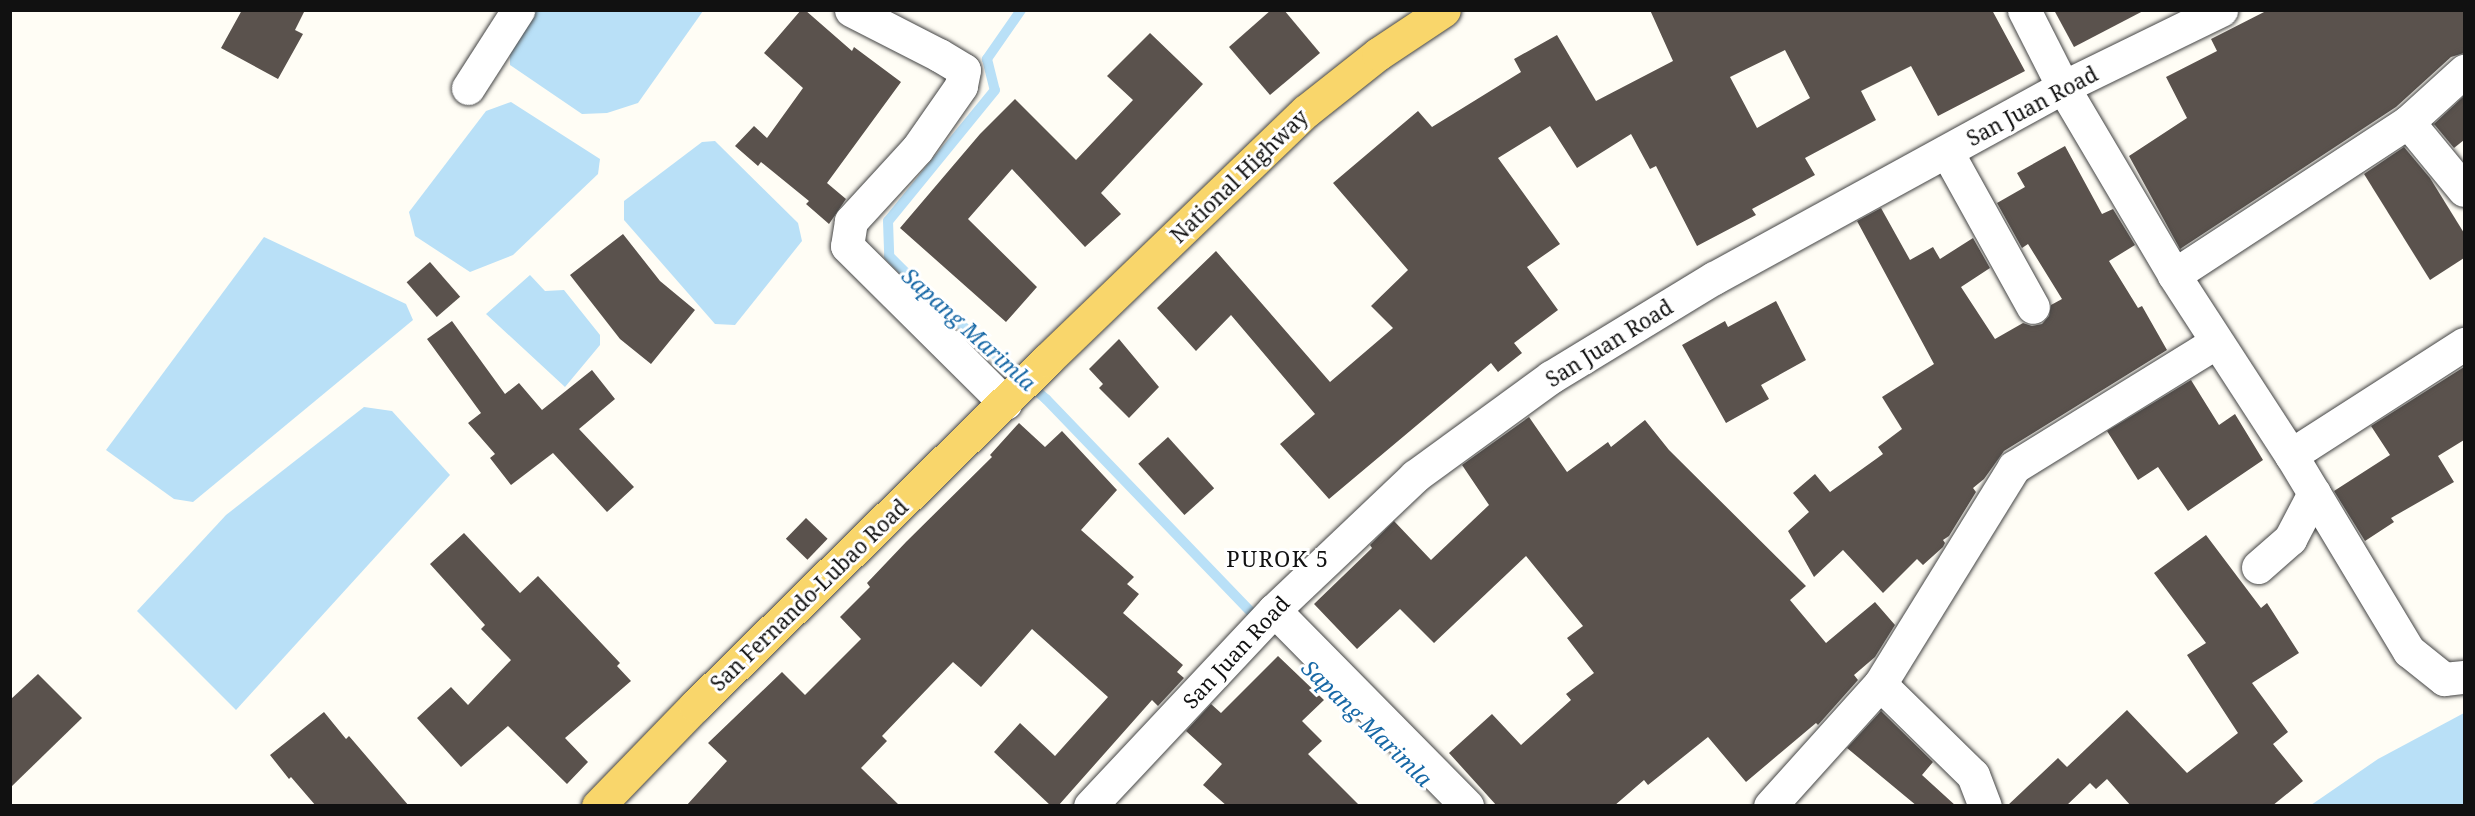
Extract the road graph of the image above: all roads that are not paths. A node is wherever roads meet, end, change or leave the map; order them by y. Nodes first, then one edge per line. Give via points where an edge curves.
1 (518, 10) edge
2 (851, 10) edge
3 (1444, 10) edge
4 (2024, 10) edge
5 (2221, 10) edge
6 (2464, 72) edge
7 (2063, 87) junction
8 (468, 88) dead end
9 (2408, 122) junction
10 (1947, 152) junction
11 (2464, 190) edge
12 (2174, 275) junction
13 (2033, 307) dead end
14 (2216, 342) junction
15 (2464, 344) edge
16 (1013, 395) junction
17 (2291, 455) junction
18 (2314, 493) junction
19 (2258, 567) dead end
20 (1274, 610) junction
21 (2464, 677) edge
22 (1880, 684) junction
23 (598, 806) edge
24 (1090, 806) edge
25 (1467, 806) edge
26 (1770, 806) edge
27 (1985, 806) edge

1 - 8 street
2 - 16 street via 964,70 961,86 917,149 850,221 847,246
3 - 16 main road, National Highway via 1378,54 1306,111
4 - 7 street
5 - 7 street, San Juan Road
6 - 9 street
7 - 10 street, San Juan Road
7 - 12 street
9 - 11 street
9 - 12 street
10 - 13 street
10 - 20 street, San Juan Road via 1714,278 1551,377 1415,476
12 - 14 street
14 - 17 street
14 - 22 street via 2014,467
15 - 17 street
16 - 23 main road, San Fernando-Lubao Road
17 - 18 street
18 - 19 street via 2290,539
18 - 21 street via 2409,651 2444,679
20 - 24 street, San Juan Road
20 - 25 street
22 - 26 street
22 - 27 street via 1973,775

